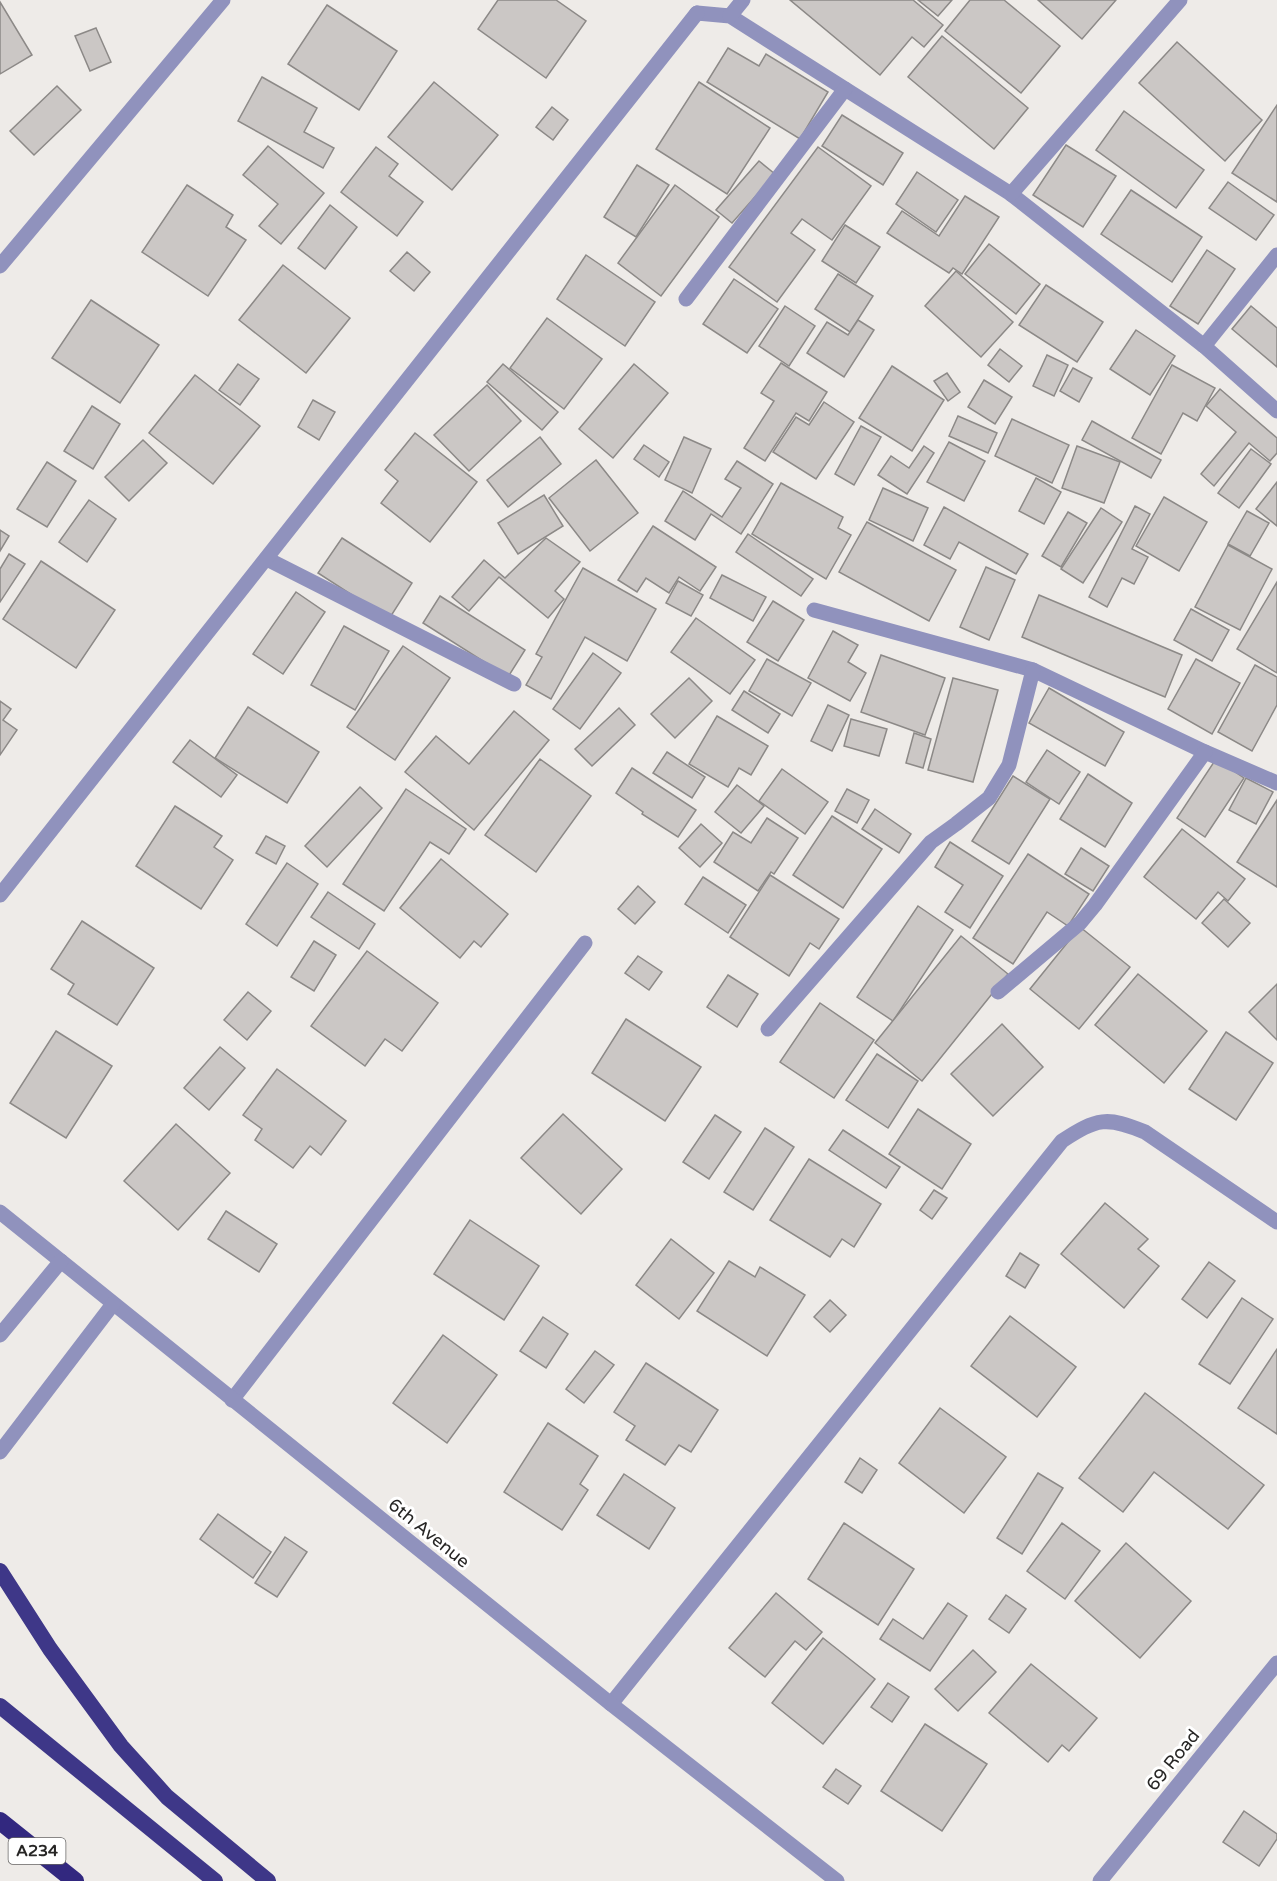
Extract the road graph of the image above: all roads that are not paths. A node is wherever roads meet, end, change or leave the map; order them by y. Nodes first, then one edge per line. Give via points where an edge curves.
1 (223, 0) edge
2 (743, 0) edge
3 (1180, 0) edge
4 (693, 6) edge
5 (730, 16) junction
6 (845, 89) junction
7 (1011, 194) junction
8 (1277, 255) edge
9 (0, 266) edge
10 (686, 299) dead end
11 (1204, 346) junction
12 (1277, 411) edge
13 (267, 559) junction
14 (814, 610) dead end
15 (1033, 669) junction
16 (514, 684) dead end
17 (1205, 752) junction
18 (1277, 783) edge
19 (0, 895) edge
20 (585, 943) dead end
21 (998, 992) dead end
22 (768, 1029) dead end
23 (0, 1212) edge
24 (1277, 1222) edge
25 (61, 1261) junction
26 (113, 1304) junction
27 (0, 1335) edge
28 (232, 1400) junction
29 (0, 1452) edge
30 (0, 1571) edge
31 (1277, 1663) edge
32 (611, 1704) junction
33 (0, 1706) edge
34 (0, 1821) edge
35 (75, 1881) edge
36 (216, 1881) edge
37 (268, 1881) edge
38 (837, 1881) edge
39 (1100, 1881) edge

1 - 9 street
2 - 5 street
3 - 7 street
4 - 5 street
4 - 13 street
5 - 6 street
6 - 7 street
6 - 10 street
7 - 11 street
8 - 11 street
11 - 12 street
13 - 16 street
13 - 19 street
14 - 15 street
15 - 17 street
15 - 22 street via 1009,765 989,798 931,842
17 - 18 street
17 - 21 street via 1080,923
20 - 28 street
23 - 25 street, 6th Avenue
24 - 32 street via 1146,1132 1121,1122 1102,1121 1062,1141
25 - 26 street, 6th Avenue
25 - 27 street
26 - 28 street, 6th Avenue
26 - 29 street
28 - 32 street, 6th Avenue
30 - 37 highway via 50,1649 121,1746 167,1797
31 - 39 street, 69 Road
32 - 38 street, 6th Avenue
33 - 36 highway
34 - 35 highway, A234

